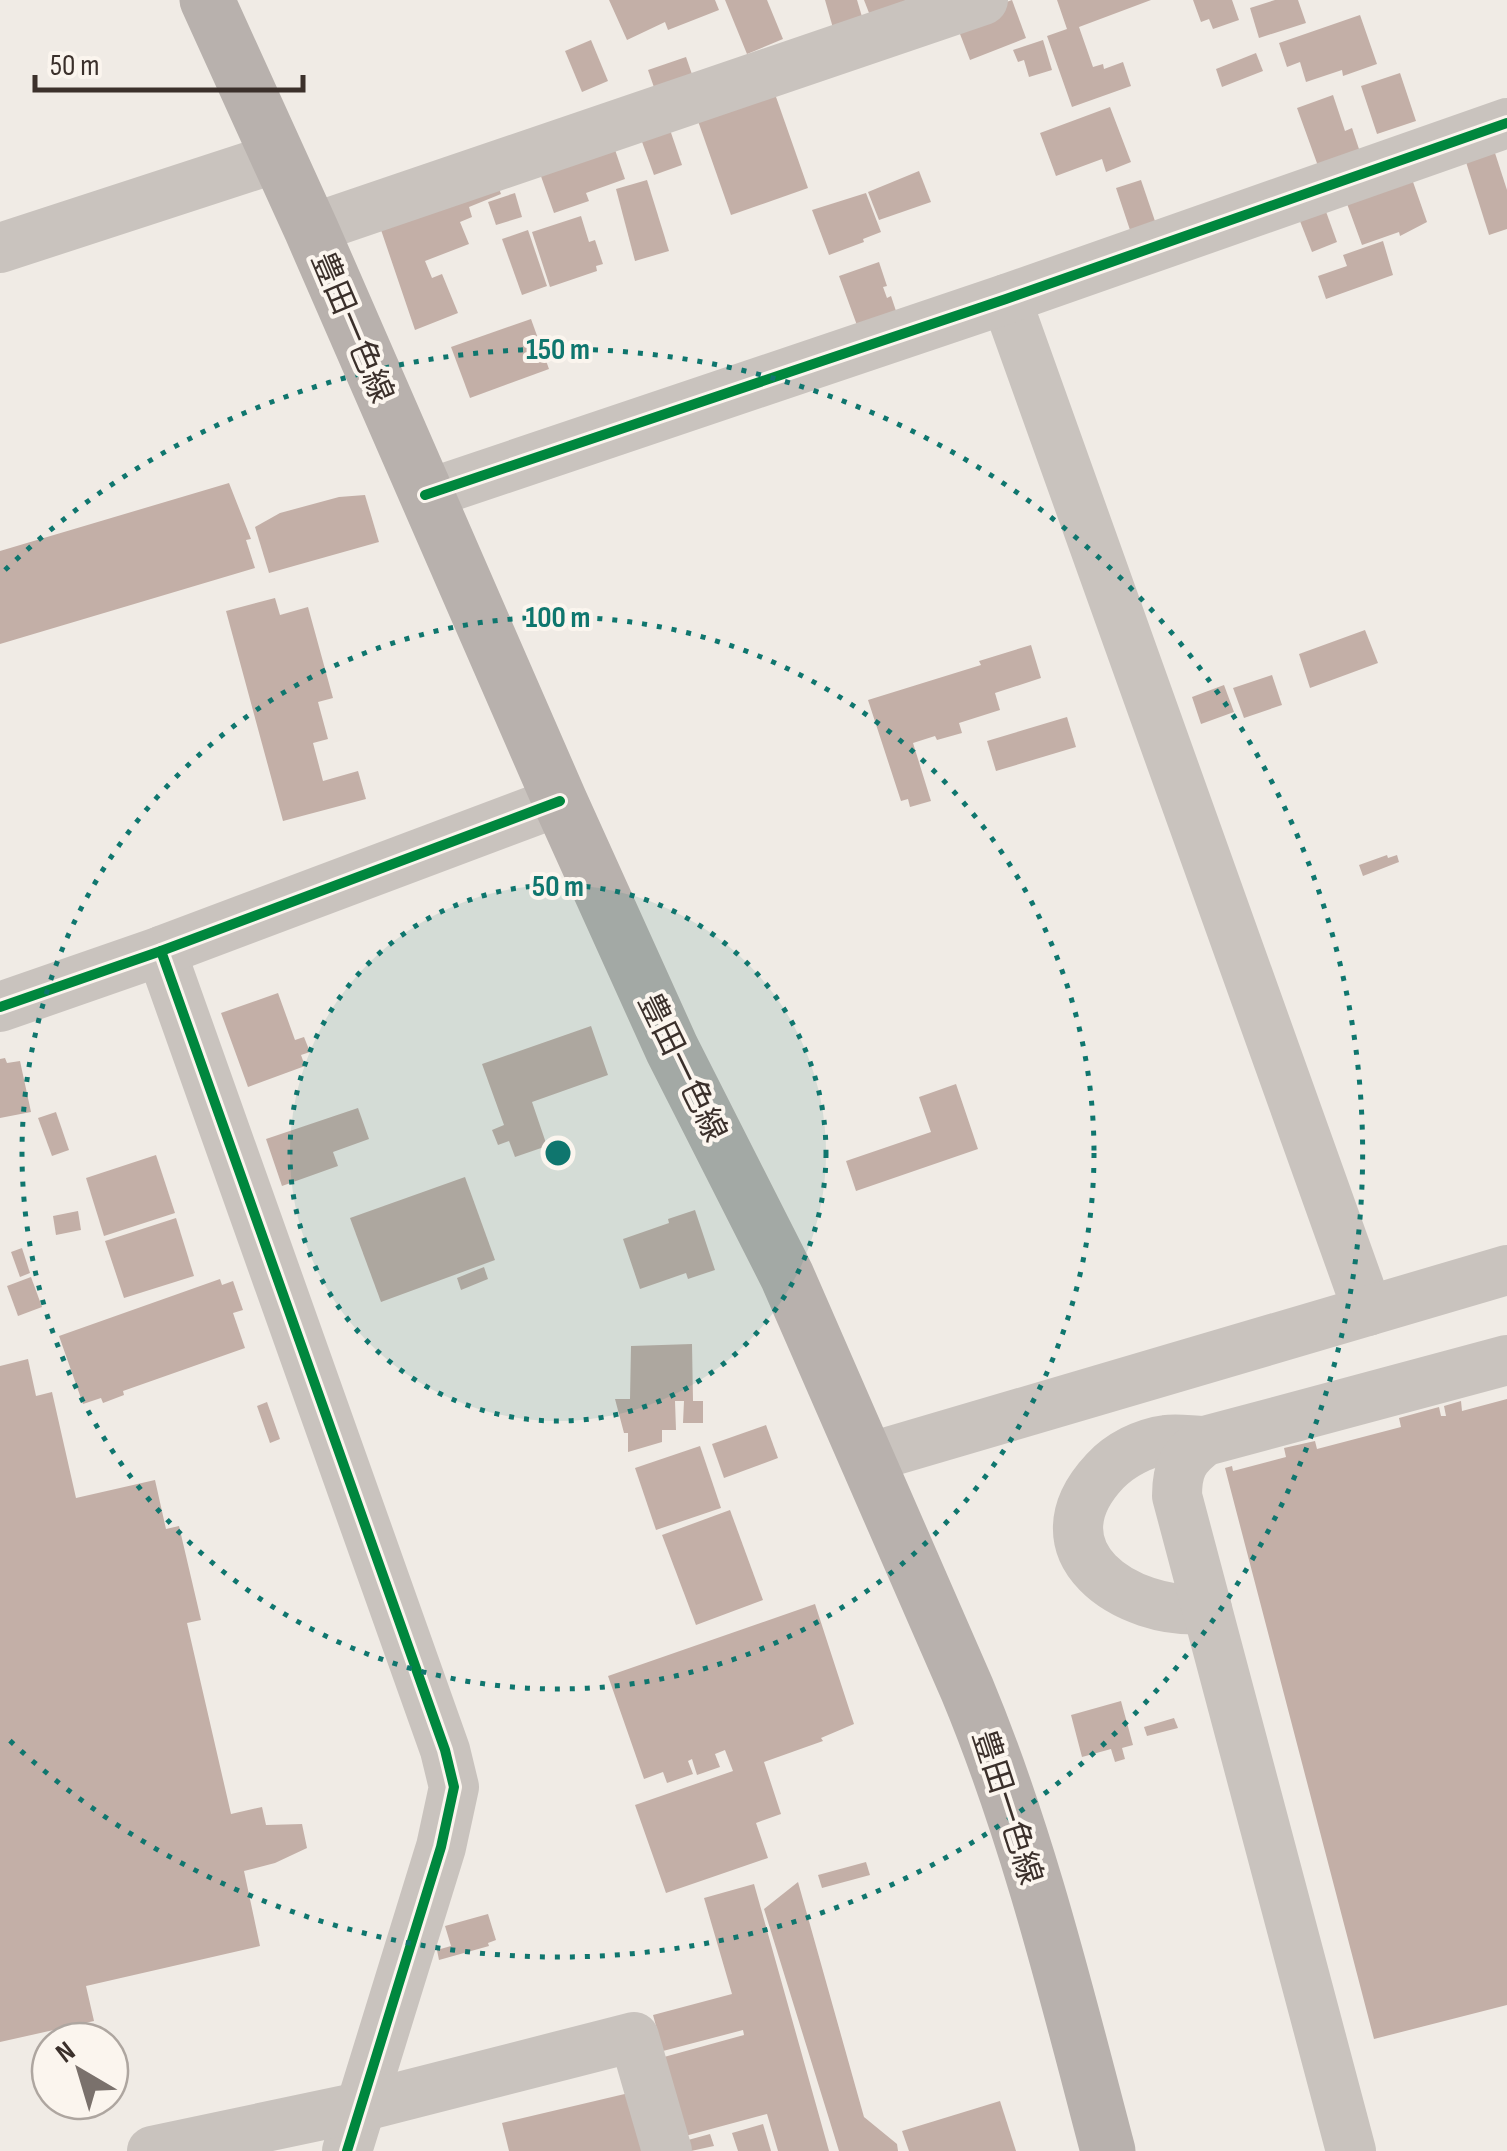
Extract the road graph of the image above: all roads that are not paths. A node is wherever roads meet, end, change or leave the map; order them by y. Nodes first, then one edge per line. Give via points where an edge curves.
1 (207, 0) edge
2 (983, 0) edge
3 (1507, 123) edge
4 (279, 157) junction
5 (311, 228) junction
6 (0, 248) edge
7 (1006, 299) junction
8 (425, 495) junction
9 (560, 801) junction
10 (161, 951) junction
11 (0, 1007) edge
12 (1507, 1270) edge
13 (1368, 1312) junction
14 (1507, 1360) edge
15 (1205, 1441) junction
16 (868, 1458) junction
17 (1206, 1609) junction
18 (353, 2129) edge
19 (152, 2151) edge
20 (667, 2151) edge
21 (1108, 2151) edge
22 (1351, 2151) edge

1 - 4 main road, 豊田一色線
2 - 5 street
3 - 7 street
4 - 5 main road, 豊田一色線
4 - 6 street
5 - 8 main road, 豊田一色線
7 - 8 street
7 - 13 street
8 - 9 main road, 豊田一色線
9 - 10 street
9 - 16 main road, 豊田一色線
10 - 11 street
10 - 18 street via 451,1768 454,1787 442,1846
12 - 13 street
13 - 16 street
14 - 15 street
15 - 17 street via 1186,1455 1176,1496
15 - 17 street via 1165,1440 1120,1455 1088,1489 1076,1528 1087,1562 1110,1587 1155,1604
16 - 21 main road, 豊田一色線 via 995,1756
17 - 22 street
18 - 19 street
18 - 20 street via 634,2037

